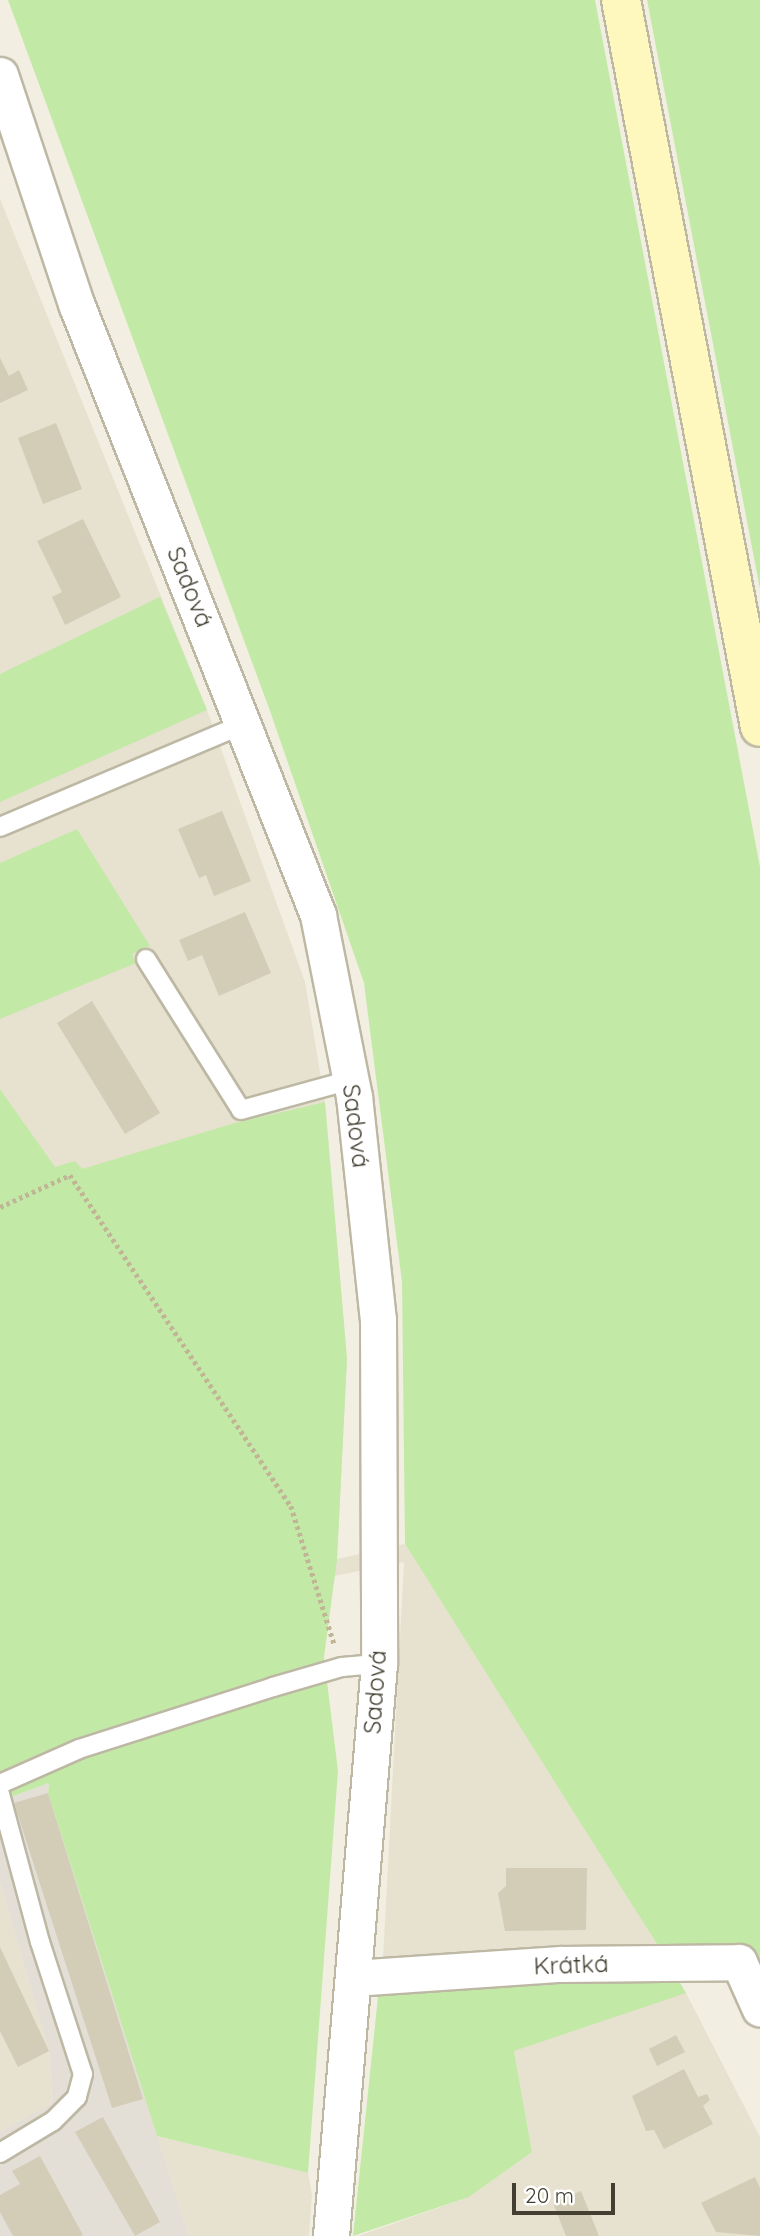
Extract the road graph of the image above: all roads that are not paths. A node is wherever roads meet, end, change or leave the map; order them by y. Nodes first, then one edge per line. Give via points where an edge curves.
1 (621, 0) edge
2 (0, 75) edge
3 (244, 724) junction
4 (760, 727) edge
5 (0, 827) edge
6 (146, 959) dead end
7 (351, 1080) junction
8 (379, 1664) junction
9 (0, 1784) edge
10 (0, 1794) edge
11 (353, 1978) junction
12 (760, 2010) edge
13 (0, 2153) edge
14 (331, 2236) edge

1 - 4 main road
2 - 3 street, Sadová via 77,306
3 - 5 lane
3 - 7 street, Sadová via 318,915
6 - 7 lane via 241,1110
7 - 8 street, Sadová via 378,1319
8 - 9 lane via 342,1667 79,1749
8 - 11 street, Sadová
10 - 13 lane via 40,1942 83,2074 77,2097 53,2121
11 - 12 street, Krátká via 562,1964 739,1962
11 - 14 street, Sadová

